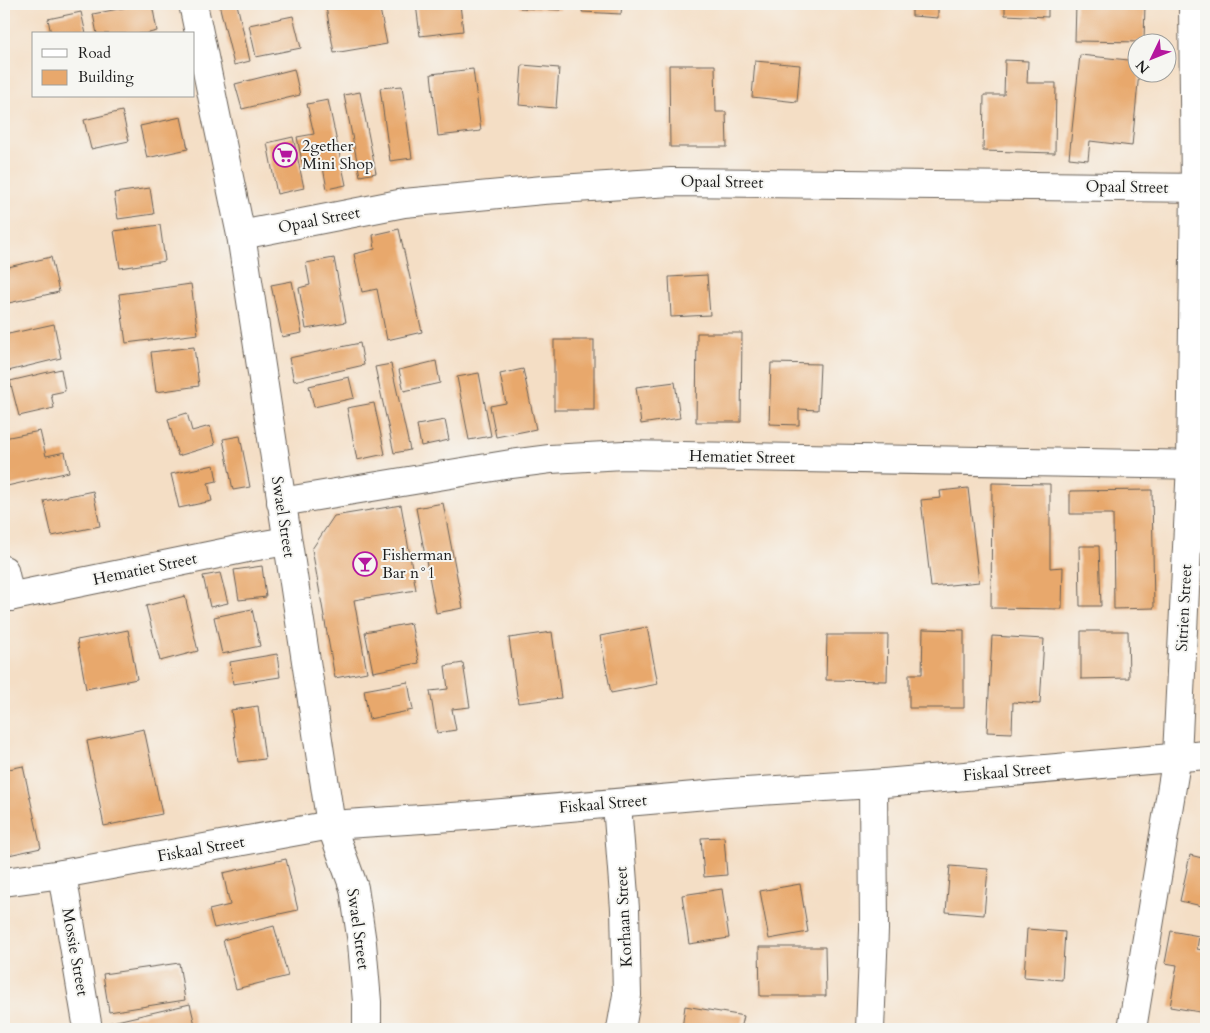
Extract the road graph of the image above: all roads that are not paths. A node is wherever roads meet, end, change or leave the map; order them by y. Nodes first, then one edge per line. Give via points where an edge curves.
1 (193, 4) edge
2 (1193, 4) edge
3 (1201, 188) edge
4 (241, 235) junction
5 (1198, 464) edge
6 (281, 502) junction
7 (287, 541) junction
8 (4, 570) edge
9 (7, 597) edge
10 (1206, 754) edge
11 (1177, 756) junction
12 (874, 784) junction
13 (617, 804) junction
14 (331, 825) junction
15 (62, 874) junction
16 (4, 882) edge
17 (88, 1029) edge
18 (367, 1029) edge
19 (621, 1029) edge
20 (870, 1029) edge
21 (1132, 1029) edge

1 - 4 street, Swael Street
2 - 3 street, Sitrien Street
3 - 4 street, Opaal Street via 671,182 404,203
3 - 5 street, Sitrien Street
4 - 6 street, Swael Street
5 - 6 street, Hematiet Street via 624,454 512,464
5 - 11 street, Sitrien Street
6 - 7 street, Swael Street
7 - 9 street, Hematiet Street
7 - 14 street, Swael Street
8 - 9 street
10 - 11 street, Fiskaal Street
11 - 12 street, Fiskaal Street
11 - 21 street, Sitrien Street
12 - 13 street, Fiskaal Street
12 - 20 street
13 - 14 street, Fiskaal Street
13 - 19 street, Korhaan Street via 627,995
14 - 15 street, Fiskaal Street
14 - 18 street, Swael Street via 354,888 362,943
15 - 16 street, Fiskaal Street
15 - 17 street, Mossie Street

